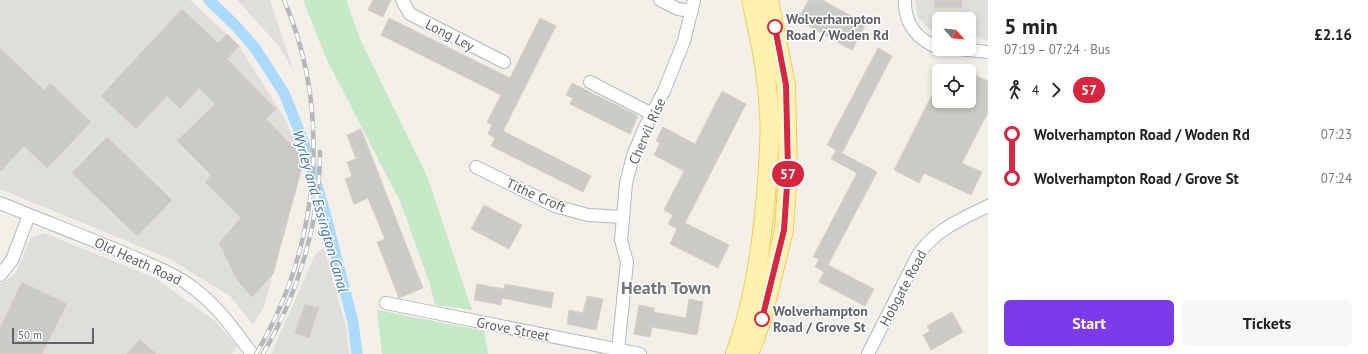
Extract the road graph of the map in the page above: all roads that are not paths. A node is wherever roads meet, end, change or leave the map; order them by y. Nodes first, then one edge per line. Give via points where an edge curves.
1 (402, 0) edge
2 (660, 0) edge
3 (751, 0) edge
4 (769, 0) edge
5 (905, 0) edge
6 (693, 5) edge
7 (932, 45) edge
8 (976, 51) edge
9 (988, 52) edge
10 (504, 62) dead end
11 (590, 82) dead end
12 (652, 114) junction
13 (476, 167) dead end
14 (0, 203) edge
15 (988, 206) edge
16 (29, 215) junction
17 (623, 217) junction
18 (0, 276) edge
19 (386, 304) dead end
20 (618, 350) junction
21 (871, 353) edge
22 (252, 354) edge
23 (640, 354) edge
24 (735, 354) edge
25 (749, 354) edge

1 - 10 street, Long Ley via 410,14
2 - 6 street, Chervil Rise via 678,9
3 - 24 main road via 769,100 770,146 762,242
4 - 25 main road via 786,85 788,171 784,230 762,319
5 - 7 street via 907,20 913,30
6 - 12 street, Chervil Rise via 684,41
8 - 9 street
11 - 12 street
12 - 17 street, Chervil Rise via 633,156 626,183
13 - 17 street, Tithe Croft via 555,206 588,215
14 - 16 street, Old Heath Road
15 - 21 street, Hobgate Road via 943,228 927,242
16 - 18 street via 12,260
16 - 22 street, Old Heath Road via 107,245 173,275 209,301
17 - 20 street, Chervil Rise via 621,240 627,262
19 - 20 street, Grove Street
20 - 23 street, Grove Street

